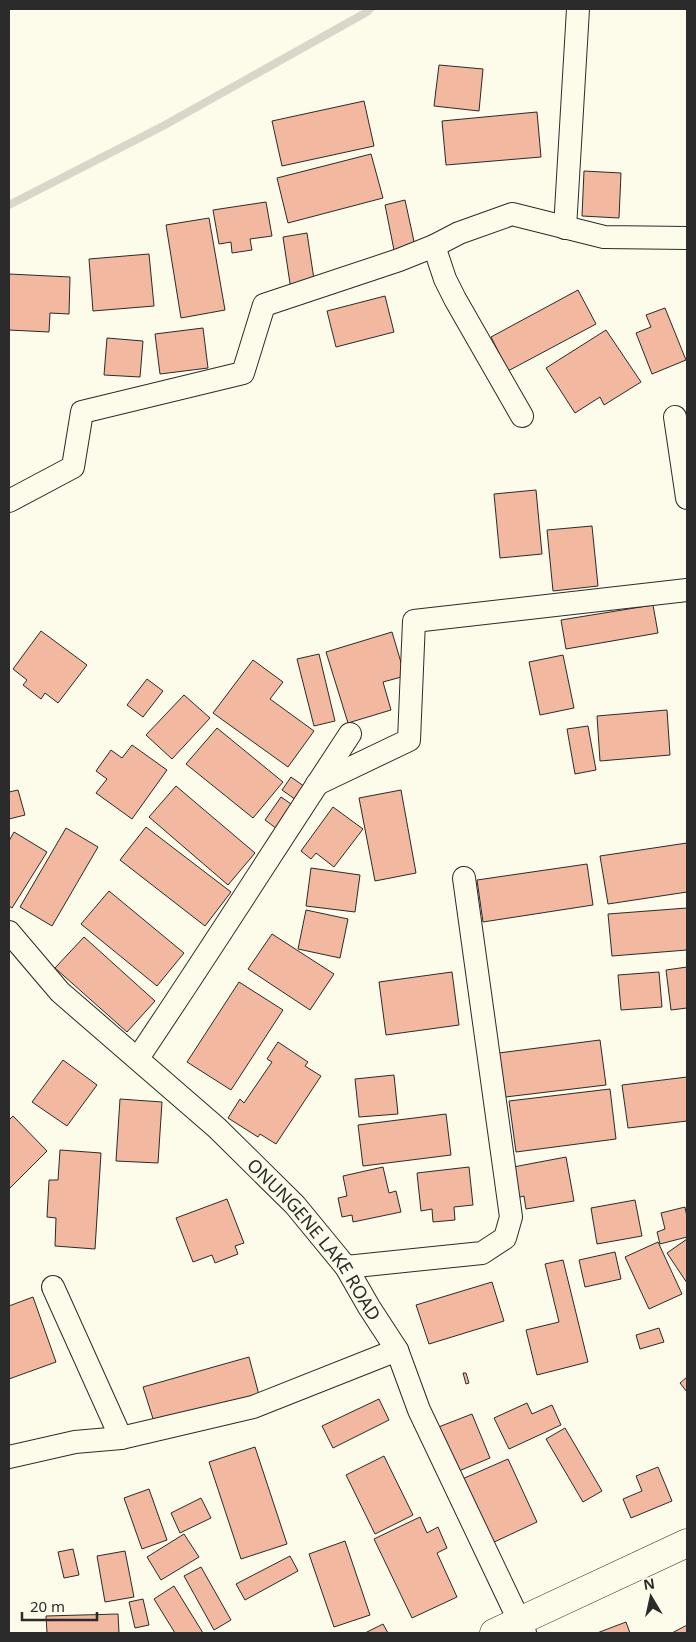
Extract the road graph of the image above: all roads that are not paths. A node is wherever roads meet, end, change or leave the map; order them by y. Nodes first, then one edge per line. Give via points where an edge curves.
1 (578, 9) edge
2 (565, 228) junction
3 (687, 238) edge
4 (434, 246) junction
5 (522, 416) dead end
6 (675, 416) dead end
7 (687, 498) edge
8 (9, 501) edge
9 (687, 590) edge
10 (350, 734) dead end
11 (317, 784) junction
12 (464, 878) dead end
13 (9, 932) edge
14 (138, 1058) junction
15 (346, 1267) junction
16 (53, 1286) dead end
17 (397, 1350) junction
18 (121, 1438) junction
19 (9, 1457) edge
20 (687, 1543) edge
21 (522, 1627) edge
22 (494, 1633) edge

1 - 2 street
2 - 3 street via 604,237
2 - 4 street via 512,214 459,233
4 - 5 street via 455,299
4 - 8 street via 264,305 242,373 82,412 73,467
6 - 7 street
9 - 11 street via 414,621 409,740
10 - 11 street
11 - 14 street
12 - 15 street via 511,1217 505,1238 482,1252
13 - 14 street, ONUNGENE LAKE ROAD via 60,992
14 - 15 street, ONUNGENE LAKE ROAD via 217,1128 295,1206
15 - 17 street, ONUNGENE LAKE ROAD
16 - 18 street
17 - 18 street via 253,1407
17 - 21 street, ONUNGENE LAKE ROAD via 420,1410
18 - 19 street via 75,1442
20 - 21 main road
21 - 22 main road

